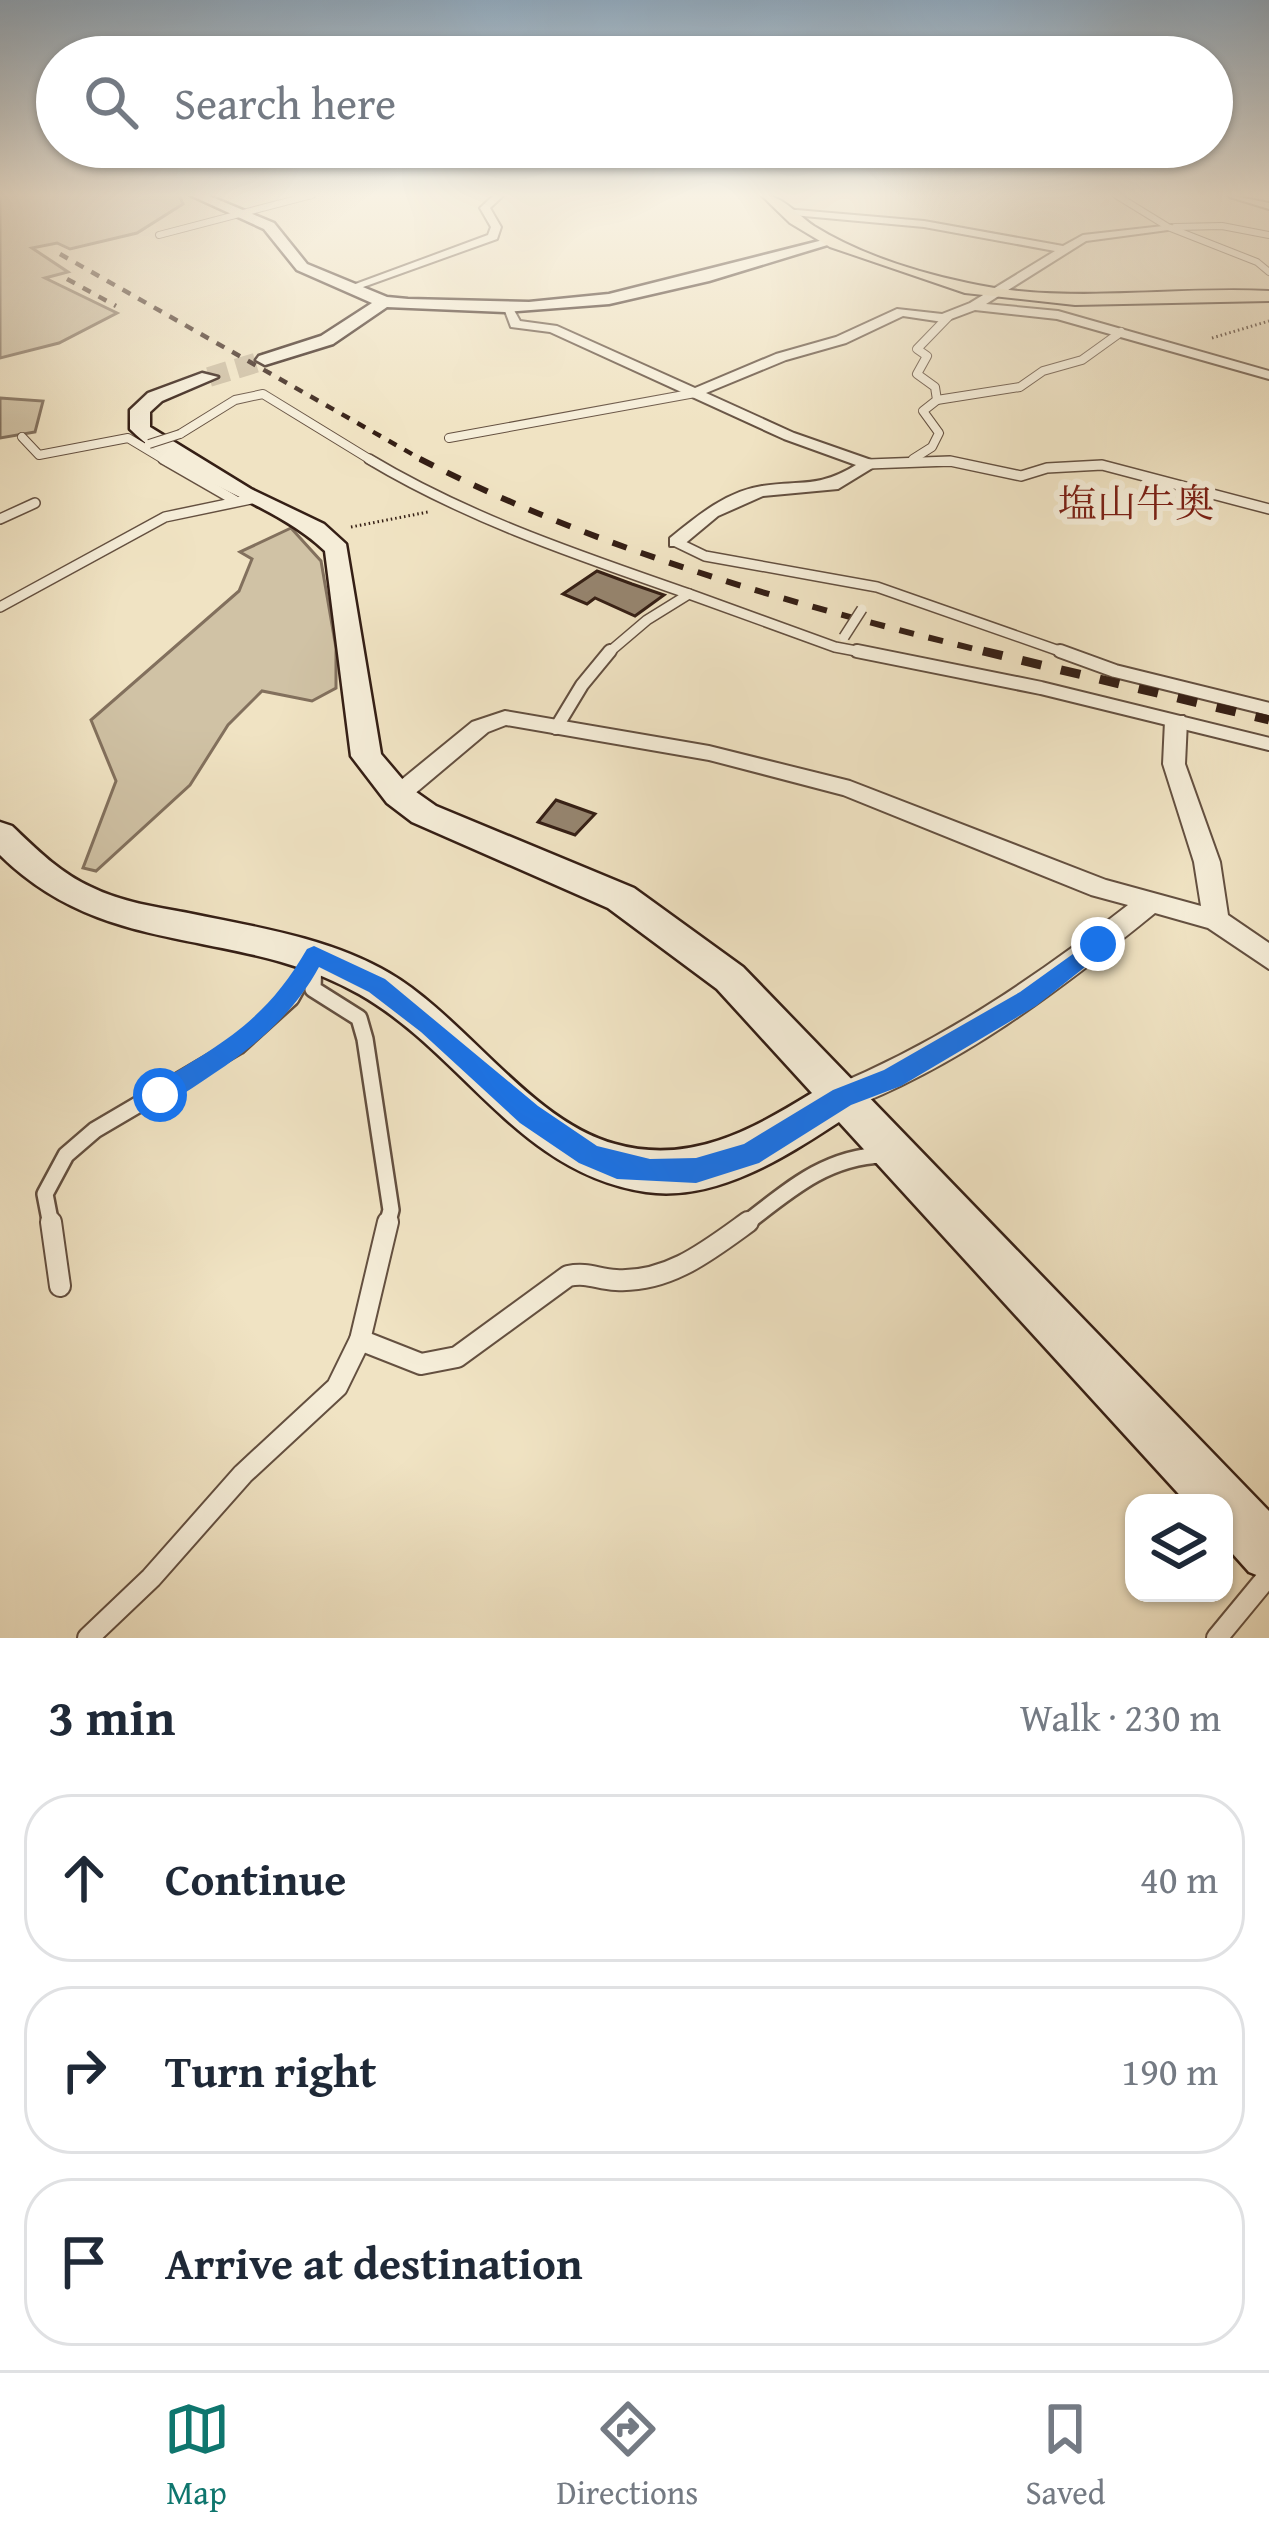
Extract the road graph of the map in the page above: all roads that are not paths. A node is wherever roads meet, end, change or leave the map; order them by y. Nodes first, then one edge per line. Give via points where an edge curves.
1 (311, 271) edge
2 (397, 271) edge
3 (720, 271) edge
4 (906, 271) edge
5 (1028, 271) edge
6 (348, 289) junction
7 (994, 294) junction
8 (1269, 296) edge
9 (384, 302) junction
10 (506, 306) junction
11 (974, 306) junction
12 (948, 317) junction
13 (1121, 332) junction
14 (265, 360) tunnel mouth
15 (1269, 375) edge
16 (209, 377) tunnel mouth
17 (695, 393) junction
18 (937, 400) junction
19 (22, 437) dead end
20 (449, 438) dead end
21 (146, 445) junction
22 (912, 460) junction
23 (868, 464) junction
24 (244, 500) junction
25 (35, 502) dead end
26 (1269, 509) edge
27 (0, 519) edge
28 (676, 542) joint
29 (878, 587) junction
30 (689, 594) junction
31 (0, 607) edge
32 (840, 642) junction
33 (1269, 709) edge
34 (1176, 721) junction
35 (556, 728) junction
36 (1269, 744) edge
37 (398, 795) junction
38 (0, 835) edge
39 (1149, 903) junction
40 (1216, 920) junction
41 (314, 955) junction
42 (1269, 958) edge
43 (842, 1097) junction
44 (898, 1154) junction
45 (60, 1286) dead end
46 (360, 1340) junction
47 (1216, 1494) edge
48 (1233, 1513) edge
49 (1269, 1552) edge
50 (1269, 1575) edge
51 (88, 1638) edge
52 (1217, 1638) edge

1 - 6 street
2 - 6 street
3 - 10 street via 636,294
4 - 7 main road
5 - 7 street
6 - 9 street
7 - 8 main road
7 - 11 street
9 - 10 street
9 - 14 street via 327,340
10 - 17 street via 514,324 553,329
11 - 12 street
11 - 13 street
12 - 17 street via 901,312
12 - 18 lane via 916,349 927,356 917,374 935,387
13 - 15 street
13 - 18 lane via 1020,387
16 - 24 street via 155,397 140,410 140,429
17 - 20 lane
17 - 23 street
18 - 22 lane via 923,411 937,425 938,440
19 - 21 lane via 39,454 115,436
21 - 24 lane
21 - 30 lane, bridge via 263,394 426,494
22 - 23 lane
22 - 26 lane via 1021,476 1102,464
23 - 28 street via 832,486 760,491 712,512
24 - 31 lane via 165,517
24 - 37 street via 337,549 367,757
25 - 27 lane
28 - 29 lane via 705,556
29 - 32 lane, bridge
29 - 33 lane via 1115,671
30 - 32 lane
30 - 35 lane via 638,623 588,673
32 - 34 lane
34 - 36 lane
34 - 40 street via 1174,764 1207,862
35 - 37 street via 505,718 480,727
35 - 39 street via 850,789
37 - 43 street via 424,814 621,898 730,978
38 - 41 street via 51,881 92,904
39 - 40 street
39 - 43 street via 1028,999 892,1078
40 - 42 street
41 - 43 street via 377,986 556,1136 617,1166 714,1166 750,1154
41 - 45 lane via 290,998 238,1046 66,1155 45,1194
41 - 46 lane via 313,988 359,1018 391,1210
43 - 44 street
44 - 46 lane via 851,1156 812,1173 689,1266 616,1280 568,1276 457,1357 421,1364
44 - 47 street
46 - 51 lane via 337,1387
48 - 49 street
50 - 52 lane

